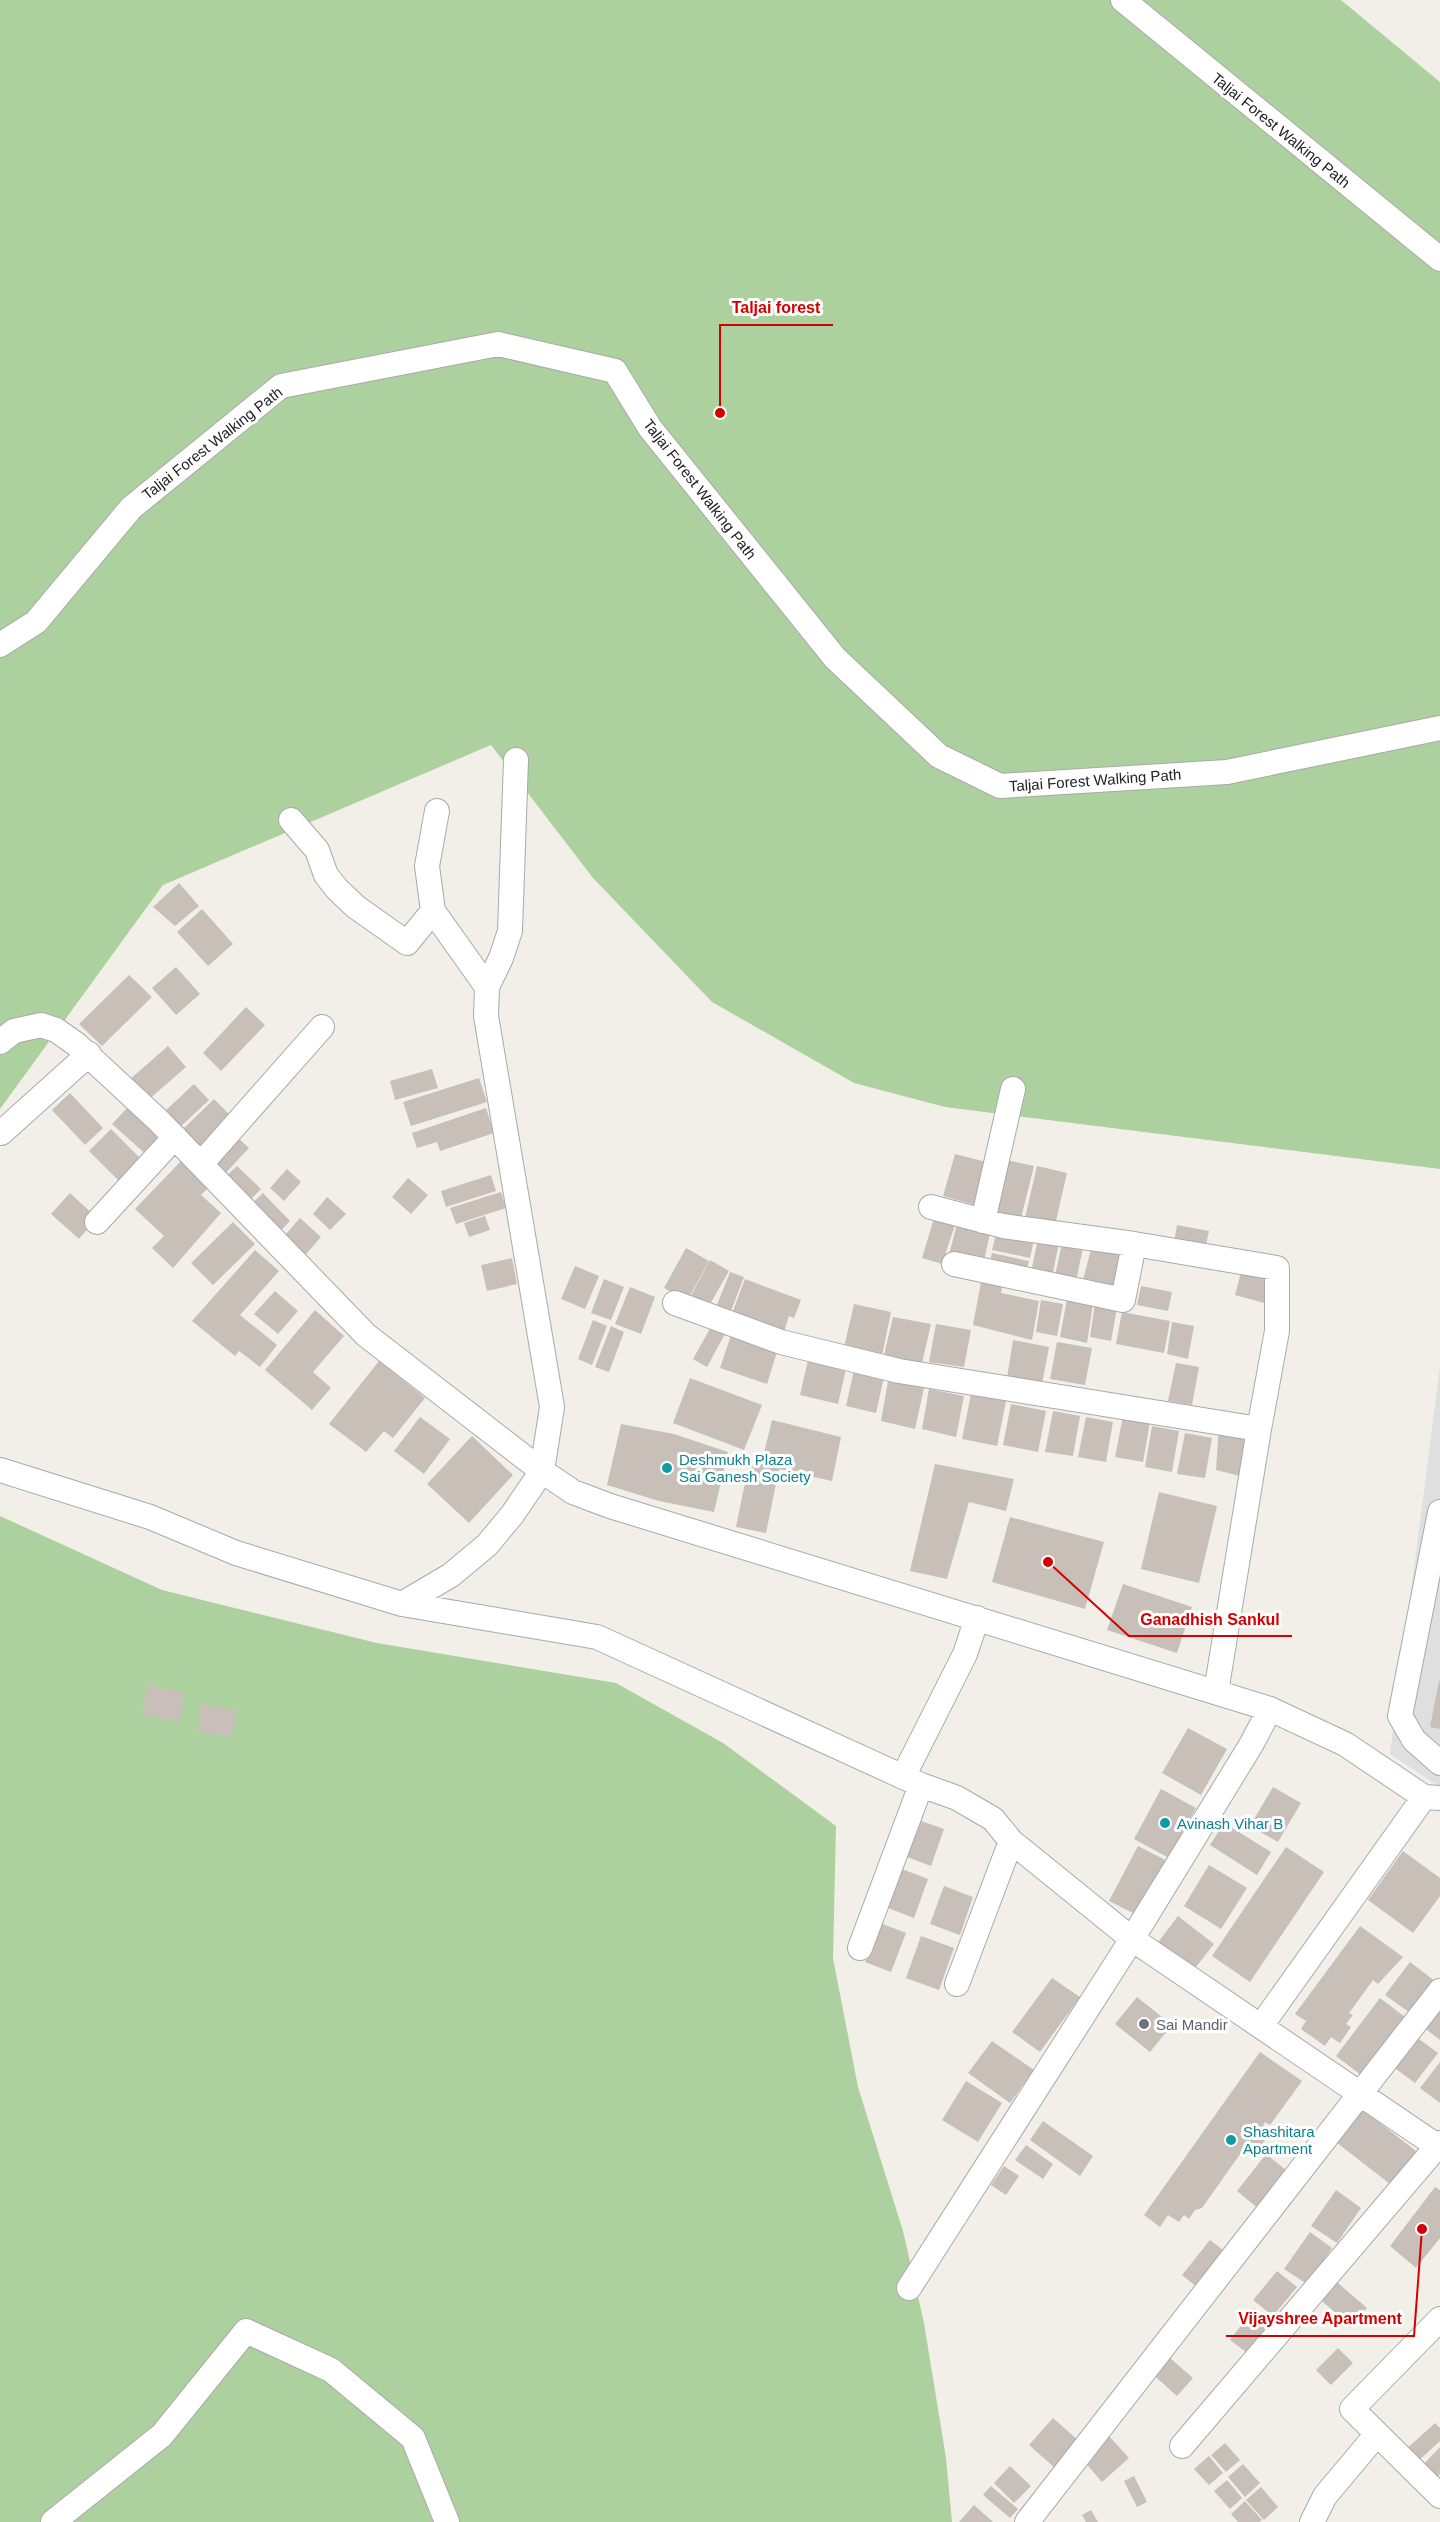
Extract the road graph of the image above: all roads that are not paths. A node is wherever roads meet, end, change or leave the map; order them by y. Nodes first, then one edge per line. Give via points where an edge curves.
1 (1122, 0) edge
2 (1440, 259) edge
3 (0, 645) edge
4 (1440, 728) edge
5 (516, 760) dead end
6 (437, 811) dead end
7 (291, 820) dead end
8 (433, 911) junction
9 (487, 987) junction
10 (322, 1027) dead end
11 (0, 1042) edge
12 (89, 1054) junction
13 (1013, 1089) dead end
14 (1, 1133) edge
15 (175, 1137) junction
16 (201, 1164) junction
17 (931, 1207) dead end
18 (983, 1221) junction
19 (97, 1222) dead end
20 (1134, 1244) junction
21 (954, 1264) dead end
22 (675, 1303) dead end
23 (1259, 1429) junction
24 (0, 1470) edge
25 (542, 1471) junction
26 (1440, 1516) edge
27 (402, 1604) junction
28 (971, 1635) junction
29 (1216, 1692) junction
30 (1261, 1727) junction
31 (1440, 1763) edge
32 (912, 1781) junction
33 (1420, 1809) edge
34 (1011, 1841) junction
35 (1132, 1939) junction
36 (860, 1948) dead end
37 (957, 1984) dead end
38 (1440, 1991) edge
39 (1261, 2026) junction
40 (1362, 2094) junction
41 (1439, 2146) edge
42 (909, 2288) dead end
43 (1440, 2319) edge
44 (1377, 2434) junction
45 (1182, 2446) dead end
46 (1440, 2496) edge
47 (53, 2522) edge
48 (447, 2522) edge
49 (1027, 2522) edge
50 (1312, 2522) edge

1 - 2 street, Taljai Forest Walking Path
3 - 4 street, Taljai Forest Walking Path via 36,622 131,508 281,386 498,344 615,371 650,428 835,658 939,756 1000,786 1227,772
5 - 9 street via 510,931
6 - 8 street via 427,866
7 - 8 street via 317,850 326,875 337,890 407,943
8 - 9 street
9 - 25 street via 486,1016 552,1407
10 - 16 street
11 - 12 street via 14,1031 41,1025 56,1030
12 - 14 street
12 - 15 street
13 - 18 street
15 - 16 street
15 - 19 street
16 - 25 street via 366,1335
17 - 18 street
18 - 20 street
20 - 21 street via 1123,1300
20 - 23 street via 1277,1269 1277,1331
22 - 23 street via 781,1342 899,1371
23 - 29 street
24 - 27 street via 150,1517 236,1553
25 - 27 street via 487,1545 451,1575
25 - 28 street via 573,1492
26 - 31 street via 1400,1716 1414,1740
27 - 32 street via 597,1637
28 - 29 street
28 - 32 street
29 - 30 street
30 - 33 street via 1345,1744
30 - 35 street
32 - 34 street via 957,1798 993,1819
32 - 36 street
33 - 39 street
34 - 35 street
34 - 37 street
35 - 39 street
35 - 42 street
38 - 40 street
39 - 40 street
40 - 41 street
40 - 49 street
41 - 45 street
43 - 44 street via 1352,2409
44 - 46 street
44 - 50 street via 1325,2496
47 - 48 street via 162,2435 246,2331 331,2370 413,2438

